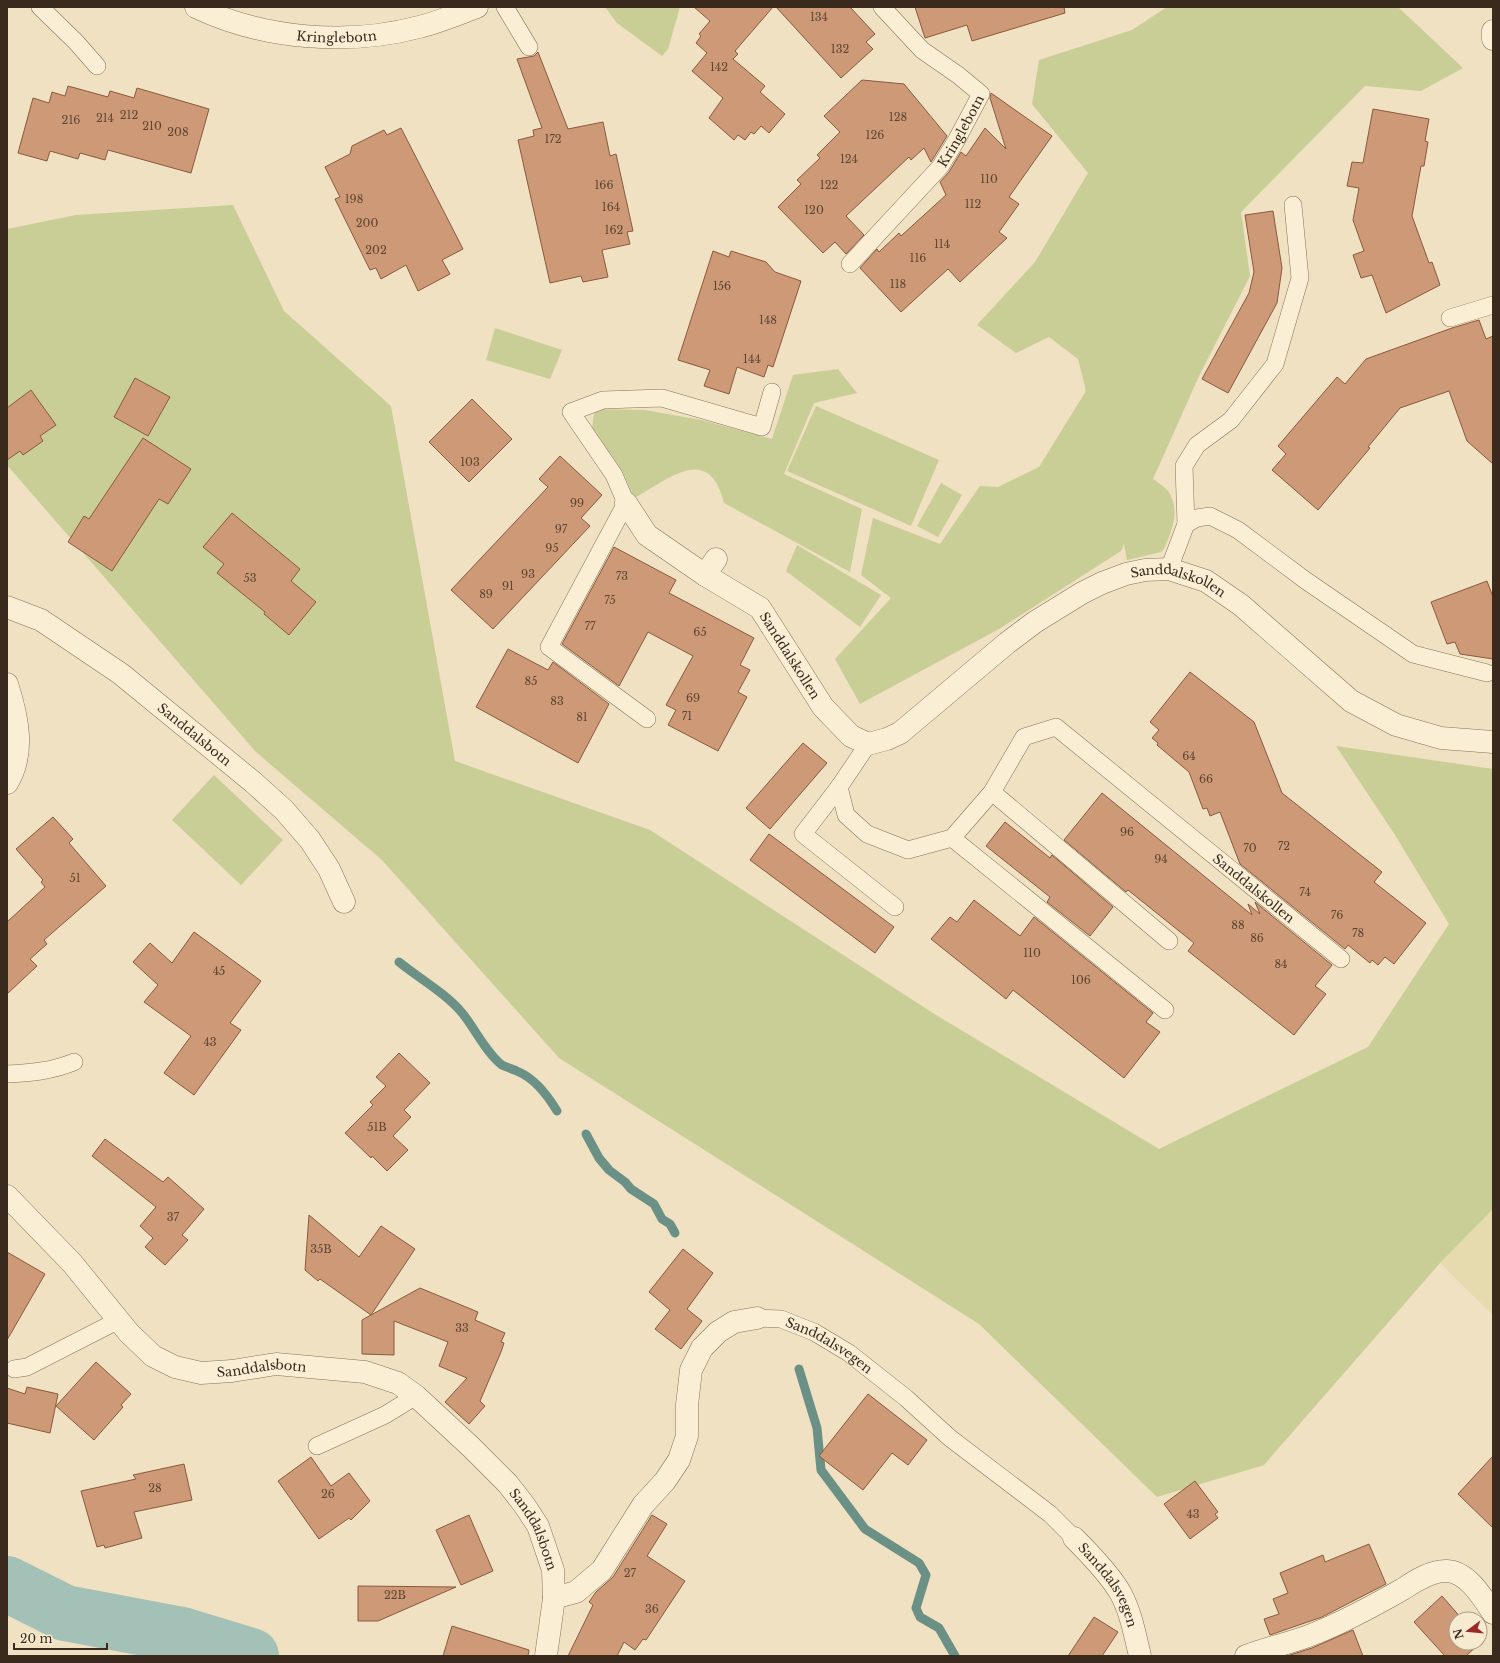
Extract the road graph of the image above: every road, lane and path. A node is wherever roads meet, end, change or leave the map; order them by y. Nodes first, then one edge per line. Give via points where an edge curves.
1 (40, 7) edge
2 (196, 7) edge
3 (477, 7) edge
4 (505, 7) edge
5 (882, 7) edge
6 (1493, 31) edge
7 (1493, 39) edge
8 (529, 47) dead end
9 (97, 66) dead end
10 (1293, 205) dead end
11 (850, 264) dead end
12 (1493, 305) edge
13 (1450, 318) dead end
14 (772, 392) dead end
15 (626, 503) junction
16 (1186, 524) junction
17 (1169, 569) junction
18 (7, 607) edge
19 (1487, 672) dead end
20 (7, 684) edge
21 (647, 720) dead end
22 (1493, 742) edge
23 (868, 744) junction
24 (7, 782) edge
25 (839, 787) junction
26 (992, 792) junction
27 (952, 838) junction
28 (344, 902) dead end
29 (895, 907) dead end
30 (1169, 941) dead end
31 (1341, 959) dead end
32 (1165, 1010) dead end
33 (74, 1062) dead end
34 (7, 1074) edge
35 (7, 1196) edge
36 (757, 1318) joint
37 (119, 1320) junction
38 (14, 1369) dead end
39 (416, 1396) junction
40 (317, 1446) dead end
41 (1074, 1538) joint
42 (554, 1598) junction
43 (1493, 1613) edge
44 (546, 1656) edge
45 (1140, 1656) edge
46 (1246, 1656) edge

1 - 9 lane
2 - 3 street, Kringlebotn via 234,23 269,31 299,36 331,37 391,33 419,27
4 - 8 lane
5 - 11 lane, Kringlebotn via 922,50 981,94 940,167
6 - 7 street
10 - 16 lane via 1300,278 1275,364 1231,420 1197,444 1184,466
12 - 13 lane
14 - 15 lane via 762,427 662,398 603,400 571,412 614,475
15 - 21 lane via 549,647
15 - 23 street, Sanddalskollen via 647,535 710,567 760,608 823,707 851,736
16 - 17 lane
16 - 19 lane via 1197,518 1210,516 1238,530 1305,580 1413,654
17 - 22 street, Sanddalskollen via 1206,581 1241,605 1351,701 1404,727 1441,738
17 - 23 street, Sanddalskollen via 1126,574 1082,593 1007,643 900,732
18 - 28 street, Sanddalsbotn via 41,620 115,670 152,698 284,810 310,840 329,869
20 - 24 street via 14,706 19,743 14,771
23 - 25 lane
25 - 27 lane via 846,815 866,834 908,850
25 - 29 lane via 803,834
26 - 27 lane, Sanddalskollen
26 - 30 lane
26 - 31 lane, Sanddalskollen via 1024,736 1056,727
27 - 32 lane
33 - 34 lane via 60,1068 33,1073
35 - 37 street, Sanddalsbotn via 72,1263
36 - 41 lane, Sanddalsvegen via 781,1319 814,1332 849,1353 906,1398 950,1438 1050,1514
36 - 42 street, Sanddalsvegen via 734,1322 718,1332 702,1348 691,1370 687,1405 688,1436 679,1460 643,1506 602,1570 576,1592
37 - 38 lane via 27,1367
37 - 39 street, Sanddalsbotn via 152,1356 175,1367 201,1373 276,1364 358,1371 398,1383
39 - 40 lane via 385,1415
39 - 42 street, Sanddalsbotn via 471,1446 508,1484 525,1506 538,1526 553,1570
41 - 45 street, Sanddalsvegen via 1121,1593
42 - 44 street, Sanddalsbotn
43 - 46 street via 1483,1596 1466,1579 1450,1571 1438,1571 1315,1634

